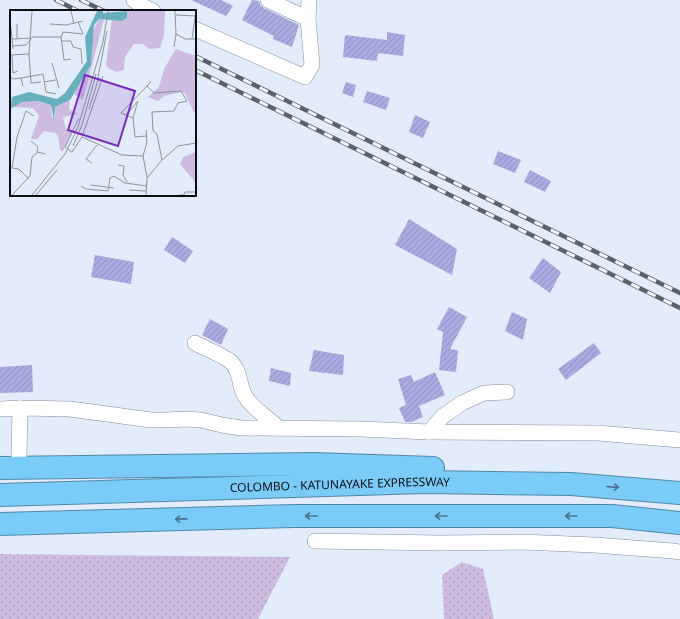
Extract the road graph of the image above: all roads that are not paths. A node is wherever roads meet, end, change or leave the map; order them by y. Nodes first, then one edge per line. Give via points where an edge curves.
1 (134, 0) edge
2 (268, 0) edge
3 (309, 0) edge
4 (151, 10) edge
5 (308, 19) junction
6 (196, 29) edge
7 (195, 343) dead end
8 (508, 392) dead end
9 (20, 408) junction
10 (0, 409) edge
11 (279, 428) junction
12 (430, 432) junction
13 (680, 440) edge
14 (10, 456) edge
15 (0, 468) edge
16 (432, 468) junction
17 (0, 482) edge
18 (516, 483) junction
19 (584, 485) junction
20 (680, 493) edge
21 (0, 495) edge
22 (680, 523) edge
23 (0, 524) edge
24 (315, 541) dead end
25 (680, 552) edge

1 - 4 street
2 - 5 street
3 - 5 street
5 - 6 street via 312,65 305,77
7 - 11 street via 229,360 237,368 244,395
8 - 12 street via 484,394 462,403 443,416
9 - 10 street
9 - 11 street via 70,409 151,420 201,420 241,428
9 - 14 street
11 - 12 street
12 - 13 street via 598,433
14 - 16 highway via 187,451 314,455
15 - 16 highway via 313,464
16 - 19 highway via 469,470
17 - 18 highway via 389,476
18 - 19 highway, COLOMBO - KATUNAYAKE EXPRESSWAY
18 - 21 highway, COLOMBO - KATUNAYAKE EXPRESSWAY via 424,482
19 -> 20 highway, COLOMBO - KATUNAYAKE EXPRESSWAY
22 -> 23 highway via 612,516 294,516
24 - 25 street via 521,542

